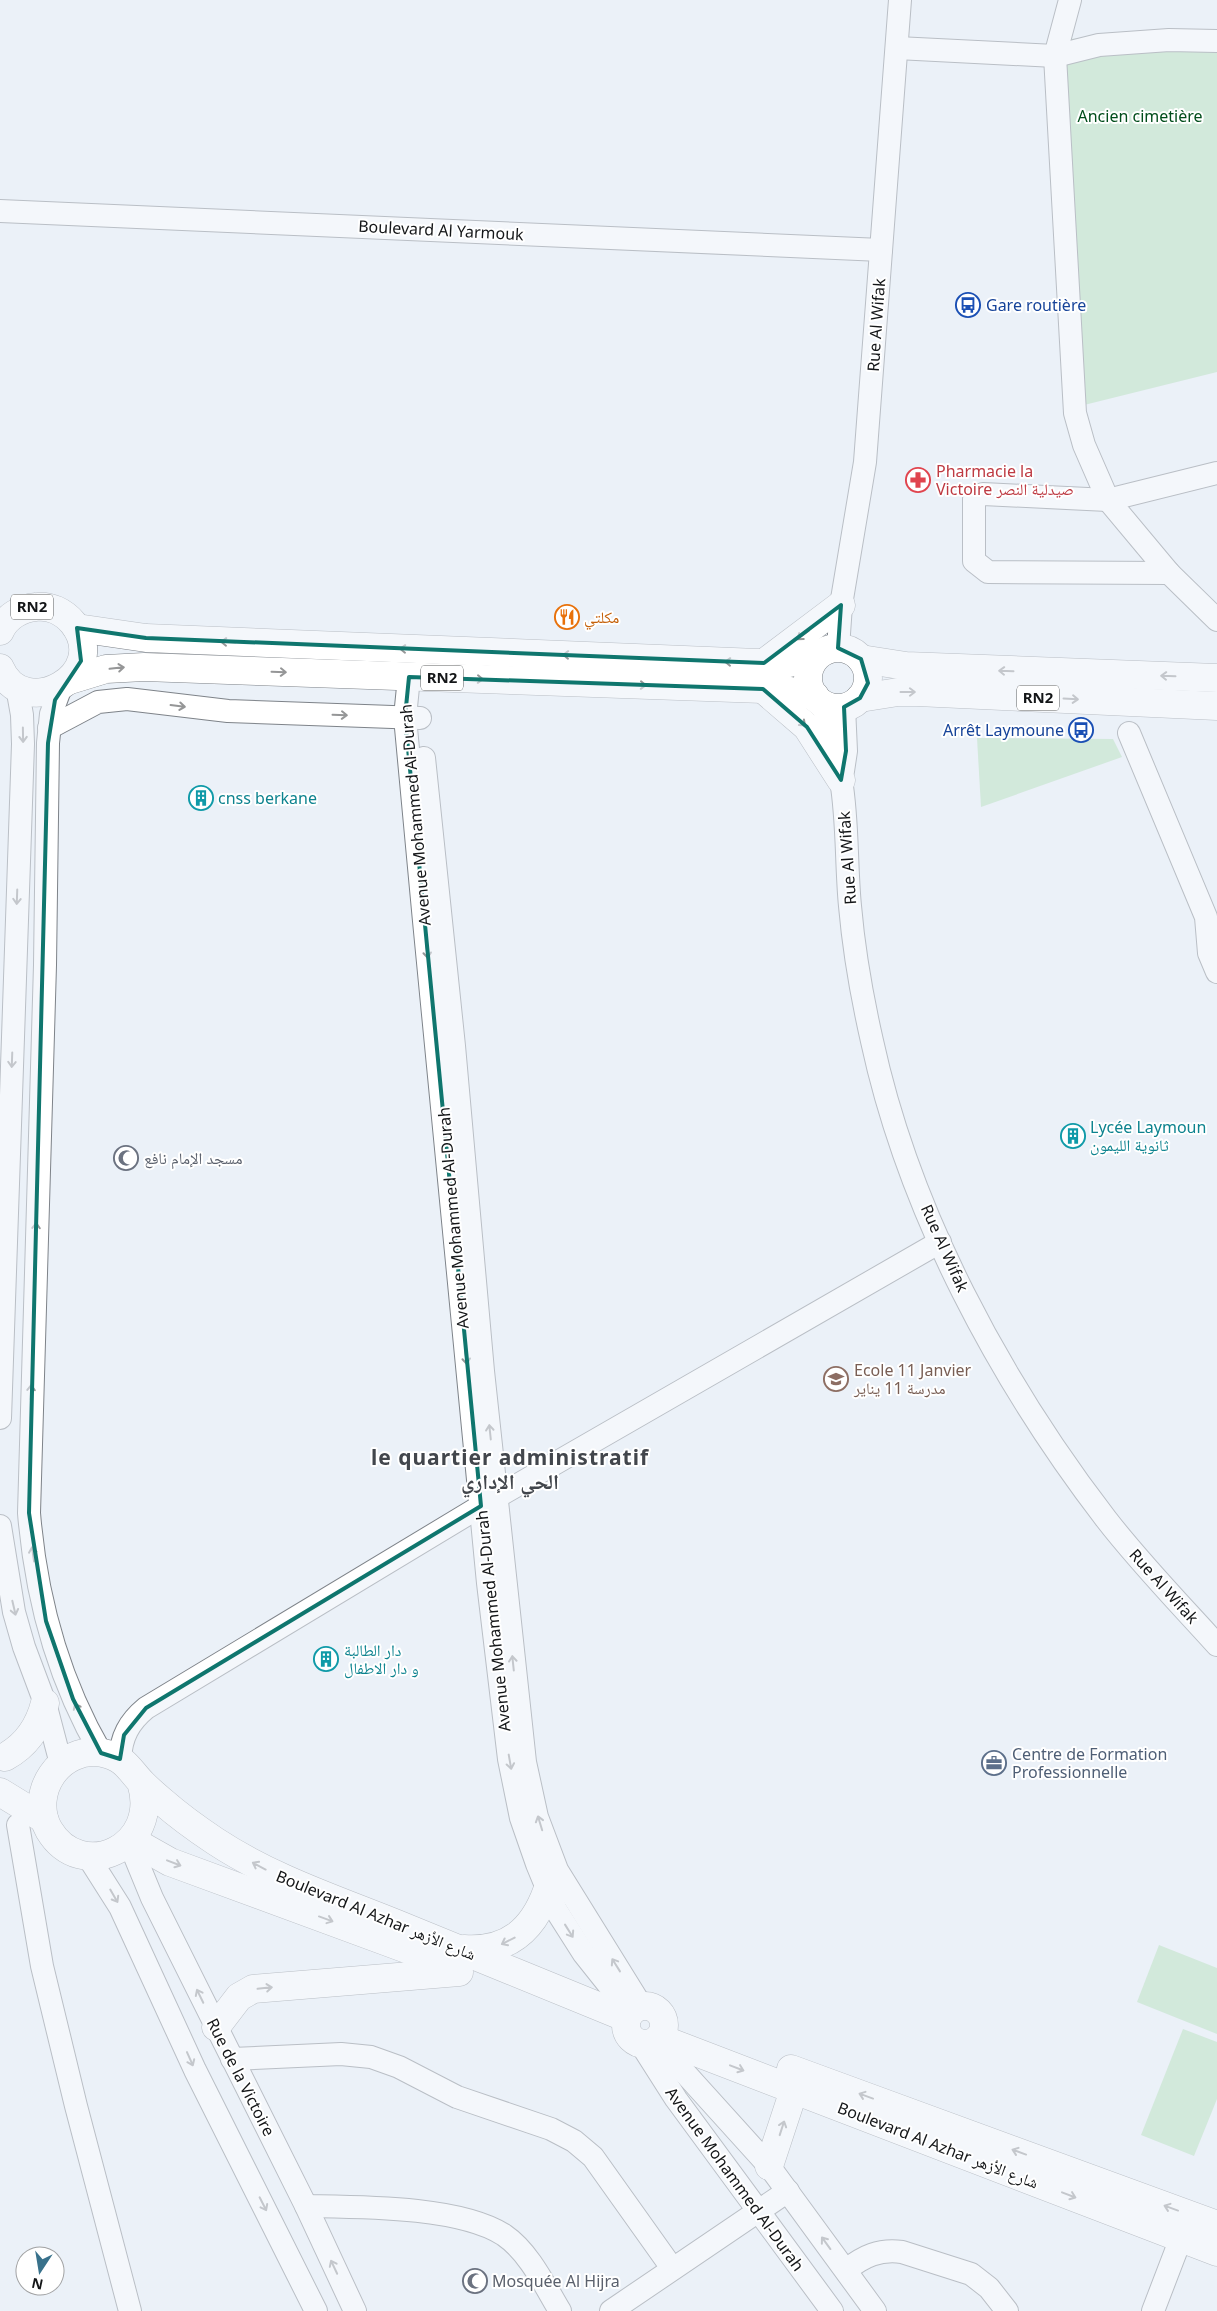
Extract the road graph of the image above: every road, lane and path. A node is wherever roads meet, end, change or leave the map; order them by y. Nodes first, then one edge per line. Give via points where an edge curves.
1 (900, 0) edge
2 (1070, 0) edge
3 (1217, 41) edge
4 (896, 48) junction
5 (1055, 56) junction
6 (0, 211) edge
7 (881, 250) junction
8 (1217, 472) edge
9 (1108, 500) junction
10 (1170, 573) junction
11 (841, 605) junction
12 (1217, 620) edge
13 (77, 628) junction
14 (0, 629) edge
15 (838, 655) junction
16 (5, 674) edge
17 (764, 676) junction
18 (410, 677) junction
19 (1217, 678) edge
20 (65, 684) junction
21 (836, 701) junction
22 (1217, 706) edge
23 (413, 718) junction
24 (49, 728) junction
25 (1129, 733) dead end
26 (841, 780) junction
27 (1212, 912) edge
28 (1217, 972) edge
29 (940, 1242) junction
30 (0, 1418) edge
31 (489, 1501) junction
32 (0, 1526) edge
33 (1217, 1645) edge
34 (45, 1703) junction
35 (3, 1756) edge
36 (110, 1756) junction
37 (59, 1766) junction
38 (141, 1782) junction
39 (0, 1792) edge
40 (30, 1826) edge
41 (130, 1841) junction
42 (87, 1855) junction
43 (546, 1890) junction
44 (463, 1960) junction
45 (216, 2027) junction
46 (643, 2027) junction
47 (232, 2059) junction
48 (794, 2090) junction
49 (769, 2166) junction
50 (788, 2191) junction
51 (306, 2206) junction
52 (756, 2211) junction
53 (1217, 2225) edge
54 (1181, 2238) junction
55 (1217, 2252) edge
56 (672, 2268) junction
57 (846, 2270) junction
58 (130, 2311) edge
59 (316, 2311) edge
60 (355, 2311) edge
61 (560, 2311) edge
62 (611, 2311) edge
63 (832, 2311) edge
64 (875, 2311) edge
65 (1008, 2311) edge
66 (1153, 2311) edge

1 - 4 street, Rue Al Wifak
2 - 5 street
3 - 5 street via 1169,40 1098,46
4 - 5 street
4 - 7 street, Rue Al Wifak
5 - 9 street via 1075,413 1084,445
6 - 7 street, Boulevard Al Yarmouk
7 - 11 street, Rue Al Wifak via 866,462
8 - 9 street
9 - 10 street
9 - 10 street via 978,496 973,505 974,562 984,570 995,572
10 - 12 street
11 - 15 street, Rue Al Wifak
11 -> 17 main road
13 - 14 main road, RN2 via 61,612 39,606 17,612
17 -> 13 main road, RN2 via 156,639
13 - 20 main road via 82,649 79,666
15 - 17 main road, RN2 via 792,664
19 -> 15 main road, RN2 via 906,666
15 - 21 main road via 810,667 808,677
15 - 21 main road via 868,674 868,683
16 - 20 main road, RN2 via 39,693
16 -> 30 street via 22,715 23,744
18 -> 17 main road, RN2
17 - 21 main road, RN2 via 790,691
17 -> 26 main road via 806,727
20 -> 18 main road, RN2 via 97,671 125,667
18 - 23 street, Avenue Mohammed Al-Durah
20 - 24 street via 51,714
21 -> 22 main road, RN2 via 917,692
21 - 26 street, Rue Al Wifak via 825,724
24 -> 23 street via 98,702 128,698 228,711
23 - 31 street, Avenue Mohammed Al-Durah
36 -> 24 street via 73,1699 46,1621 29,1513
25 - 27 street
26 - 29 street, Rue Al Wifak via 850,906 872,1044 902,1144
27 - 28 street via 1209,953
29 - 31 street
29 - 33 street, Rue Al Wifak via 981,1326 1053,1445 1136,1556
31 - 36 street via 146,1708 129,1725 121,1747
31 -> 43 street, Avenue Mohammed Al-Durah via 498,1682 509,1759 521,1818
46 -> 31 street, Avenue Mohammed Al-Durah via 557,1870 537,1817 525,1762
32 -> 34 street via 14,1612
34 - 35 main road via 32,1735 20,1747
34 - 37 street
35 - 37 main road
36 - 37 main road via 80,1754
36 - 38 main road via 128,1766
37 - 40 main road via 51,1774
38 - 41 main road via 144,1819
44 -> 38 main road, Boulevard Al Azhar شارع الأزهر via 266,1870 190,1824
39 - 40 main road
40 - 42 main road via 70,1850
40 - 58 street via 42,1966
41 - 42 main road via 110,1853
41 -> 44 main road, Boulevard Al Azhar شارع الأزهر via 170,1862
45 -> 41 street, Rue de la Victoire via 152,1898
42 -> 59 street via 120,1907 195,2070
43 -> 44 main road via 530,1925 515,1938 478,1950
43 -> 46 street, Avenue Mohammed Al-Durah via 584,1954
45 -> 44 main road via 239,1997 253,1989
44 - 46 main road, Boulevard Al Azhar شارع الأزهر
45 - 47 street, Rue de la Victoire
46 -> 48 main road, Boulevard Al Azhar شارع الأزهر
46 - 49 street, Avenue Mohammed Al-Durah
46 - 52 street, Avenue Mohammed Al-Durah via 676,2099
53 -> 46 main road, Boulevard Al Azhar شارع الأزهر
47 - 51 street, Rue de la Victoire
47 - 56 street via 341,2054 371,2057 399,2067 457,2097 557,2131 593,2157
49 -> 48 main road
48 -> 54 main road, Boulevard Al Azhar شارع الأزهر
49 - 50 street, Avenue Mohammed Al-Durah
50 - 52 street
57 -> 50 street, Avenue Mohammed Al-Durah
60 -> 51 street, Rue de la Victoire
51 - 61 street via 432,2213 482,2225 504,2235 525,2256
52 - 56 street
52 - 63 street, Avenue Mohammed Al-Durah
54 - 55 main road, Boulevard Al Azhar شارع الأزهر
54 - 66 street
56 - 62 street
57 - 64 street, Avenue Mohammed Al-Durah
57 - 65 street via 870,2254 902,2252 971,2274 989,2288

